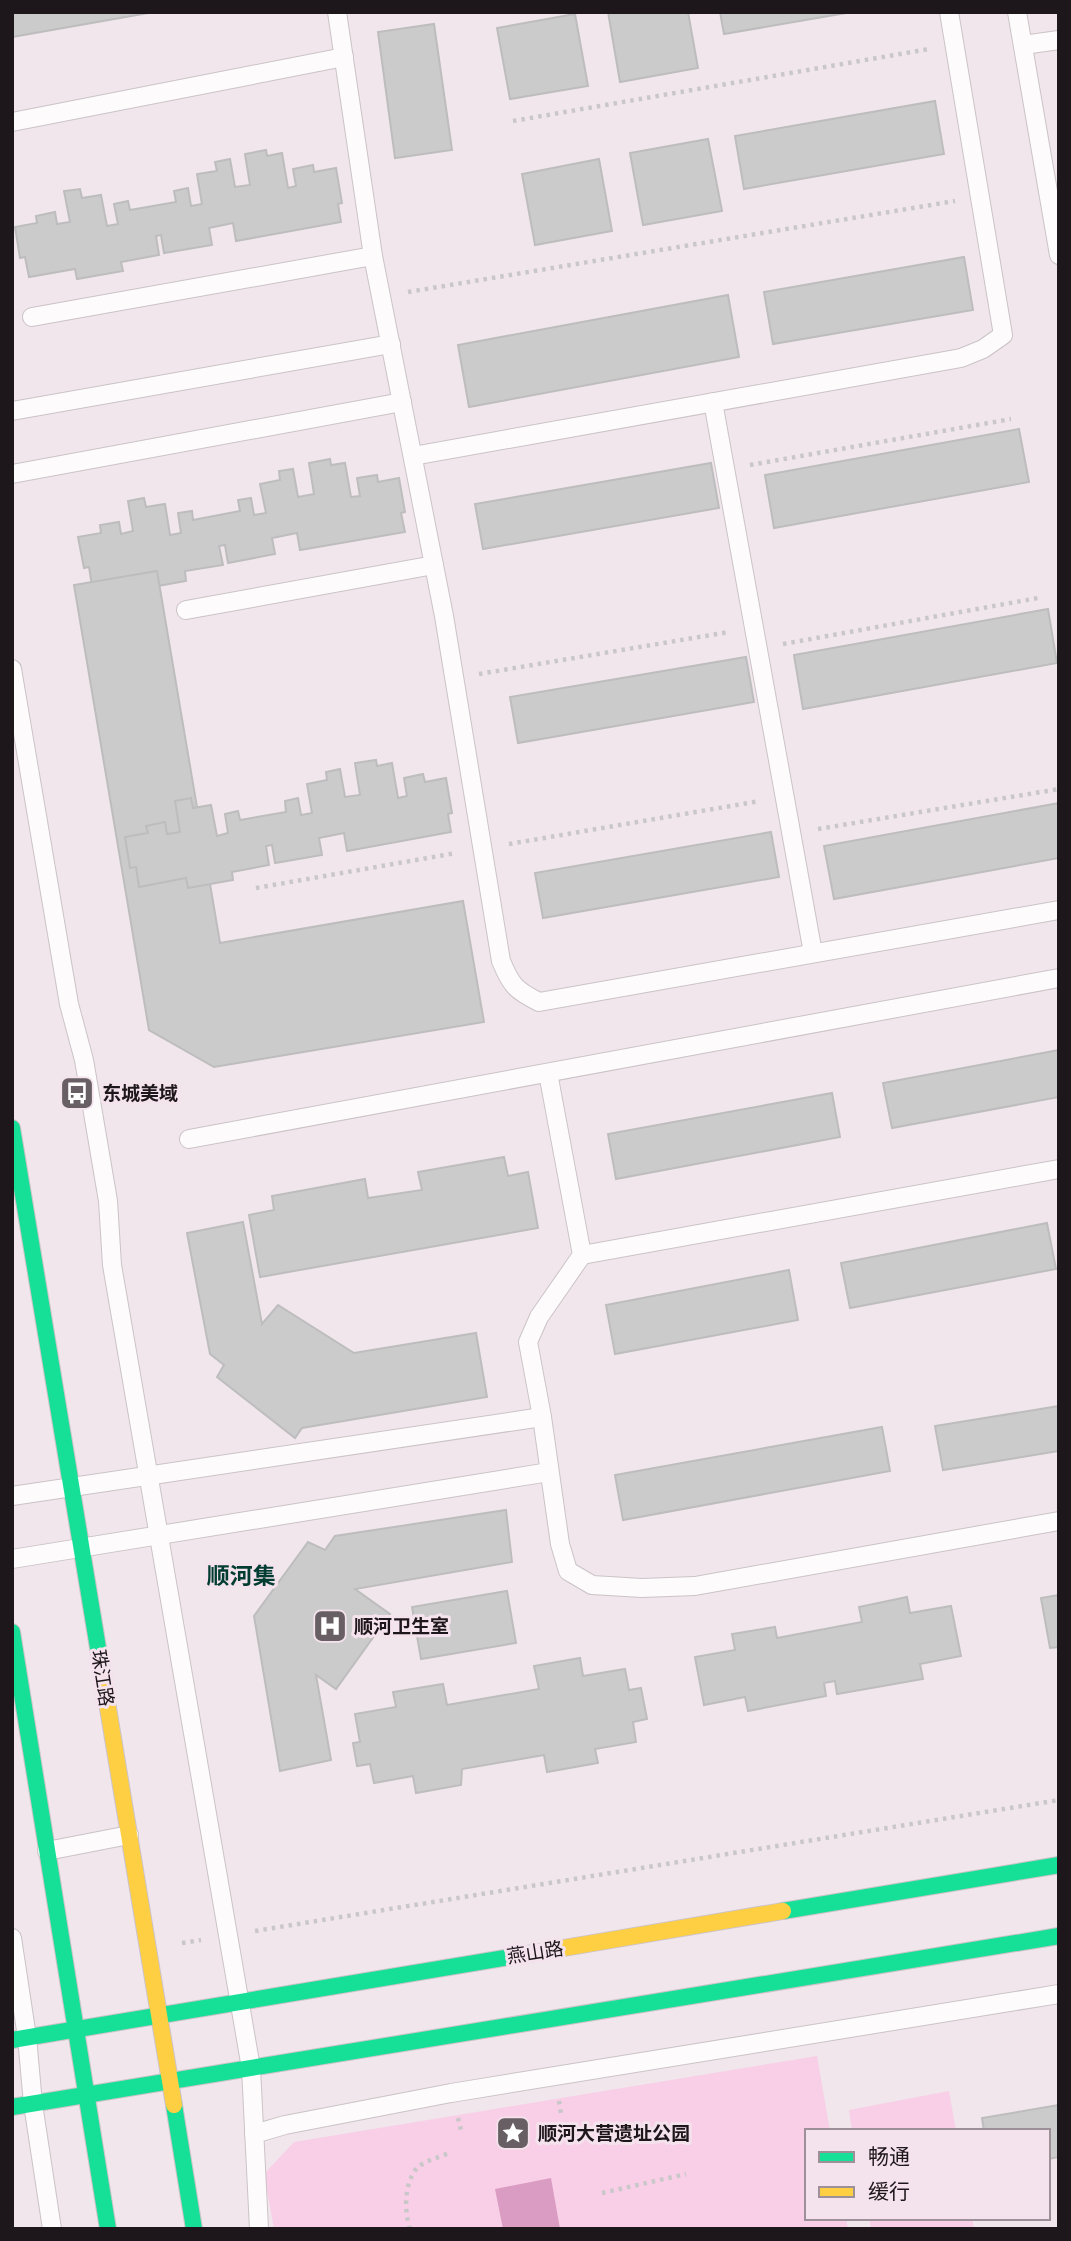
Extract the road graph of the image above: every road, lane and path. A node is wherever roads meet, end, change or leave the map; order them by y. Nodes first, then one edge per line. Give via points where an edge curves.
1 (337, 12) edge
2 (948, 12) edge
3 (1017, 12) edge
4 (1059, 40) edge
5 (954, 45) junction
6 (1023, 45) junction
7 (344, 57) junction
8 (513, 121) dead end
9 (12, 122) edge
10 (980, 197) junction
11 (1056, 218) edge
12 (1059, 255) edge
13 (373, 256) junction
14 (381, 297) junction
15 (32, 317) dead end
16 (391, 344) junction
17 (402, 402) junction
18 (713, 402) junction
19 (12, 411) edge
20 (1011, 419) dead end
21 (412, 456) junction
22 (725, 470) junction
23 (12, 474) edge
24 (434, 565) junction
25 (1038, 598) dead end
26 (186, 610) dead end
27 (754, 628) junction
28 (758, 649) junction
29 (12, 669) edge
30 (454, 678) junction
31 (1059, 789) edge
32 (785, 797) junction
33 (791, 833) junction
34 (483, 848) junction
35 (256, 888) dead end
36 (1059, 910) edge
37 (813, 953) junction
38 (1059, 978) edge
39 (548, 1073) junction
40 (12, 1128) edge
41 (189, 1139) dead end
42 (1059, 1169) edge
43 (582, 1255) junction
44 (542, 1417) junction
45 (549, 1472) junction
46 (149, 1475) junction
47 (71, 1487) junction
48 (12, 1496) edge
49 (1059, 1521) edge
50 (159, 1536) junction
51 (82, 1548) junction
52 (12, 1559) edge
53 (12, 1632) edge
54 (1059, 1800) edge
55 (129, 1835) junction
56 (47, 1851) junction
57 (1059, 1865) edge
58 (228, 1935) junction
59 (1059, 1936) edge
60 (12, 1938) edge
61 (148, 1948) junction
62 (1059, 1994) edge
63 (239, 2001) junction
64 (158, 2014) junction
65 (76, 2029) junction
66 (20, 2038) edge
67 (251, 2068) junction
68 (170, 2081) junction
69 (86, 2095) junction
70 (33, 2104) junction
71 (12, 2107) edge
72 (254, 2134) junction
73 (449, 2153) dead end
74 (686, 2174) dead end
75 (602, 2193) dead end
76 (52, 2229) edge
77 (108, 2229) edge
78 (194, 2229) edge
79 (260, 2229) edge
80 (410, 2229) edge

1 - 7 lane
2 - 5 lane
3 - 6 lane
4 - 6 lane
5 - 8 path
5 - 10 lane
6 - 11 lane
7 - 9 lane
7 - 13 lane
10 - 14 path
10 - 18 lane via 1003,335 961,358
11 - 12 lane
13 - 14 lane
13 - 15 lane
14 - 16 lane
16 - 17 lane
16 - 19 lane
17 - 21 lane
17 - 23 lane
18 - 21 lane
18 - 22 lane
20 - 22 path
21 - 24 lane
22 - 27 lane
24 - 26 lane
24 - 30 lane
25 - 28 path
27 - 28 lane
27 - 30 path
28 - 32 lane
29 - 46 lane via 108,1201 112,1265
30 - 34 lane
31 - 33 path
32 - 33 lane
32 - 34 path
33 - 37 lane
34 - 35 path
34 - 37 lane via 501,961 519,992 539,1002
36 - 37 lane
38 - 39 lane
39 - 41 lane
39 - 43 lane
40 - 47 street, 珠江路
42 - 43 lane
43 - 44 lane via 539,1317 528,1342
44 - 45 lane
44 - 46 lane
45 - 49 lane via 568,1571 592,1585 695,1586
45 - 50 lane
46 - 47 lane
46 - 50 lane
47 - 48 lane
47 - 51 street, 珠江路
50 - 51 lane
50 - 58 lane
51 - 52 lane
51 - 55 street, 珠江路
53 - 56 street
54 - 58 path
55 - 56 lane
55 - 61 street, 珠江路
56 - 65 street
57 - 63 street, 燕山路
58 - 61 path
58 - 63 lane
59 - 67 street
60 - 66 lane
61 - 64 street, 珠江路
62 - 72 lane via 452,2093
63 - 64 street, 燕山路
63 - 67 lane
64 - 65 street, 燕山路
64 - 68 street, 珠江路
65 - 66 street, 燕山路
65 - 69 street
66 - 70 lane
67 - 68 street
67 - 72 lane
68 - 69 street
68 - 78 street, 珠江路
69 - 70 street
69 - 77 street
70 - 71 street
70 - 76 lane
72 - 79 lane
73 - 80 path via 418,2167 406,2190
74 - 75 path

